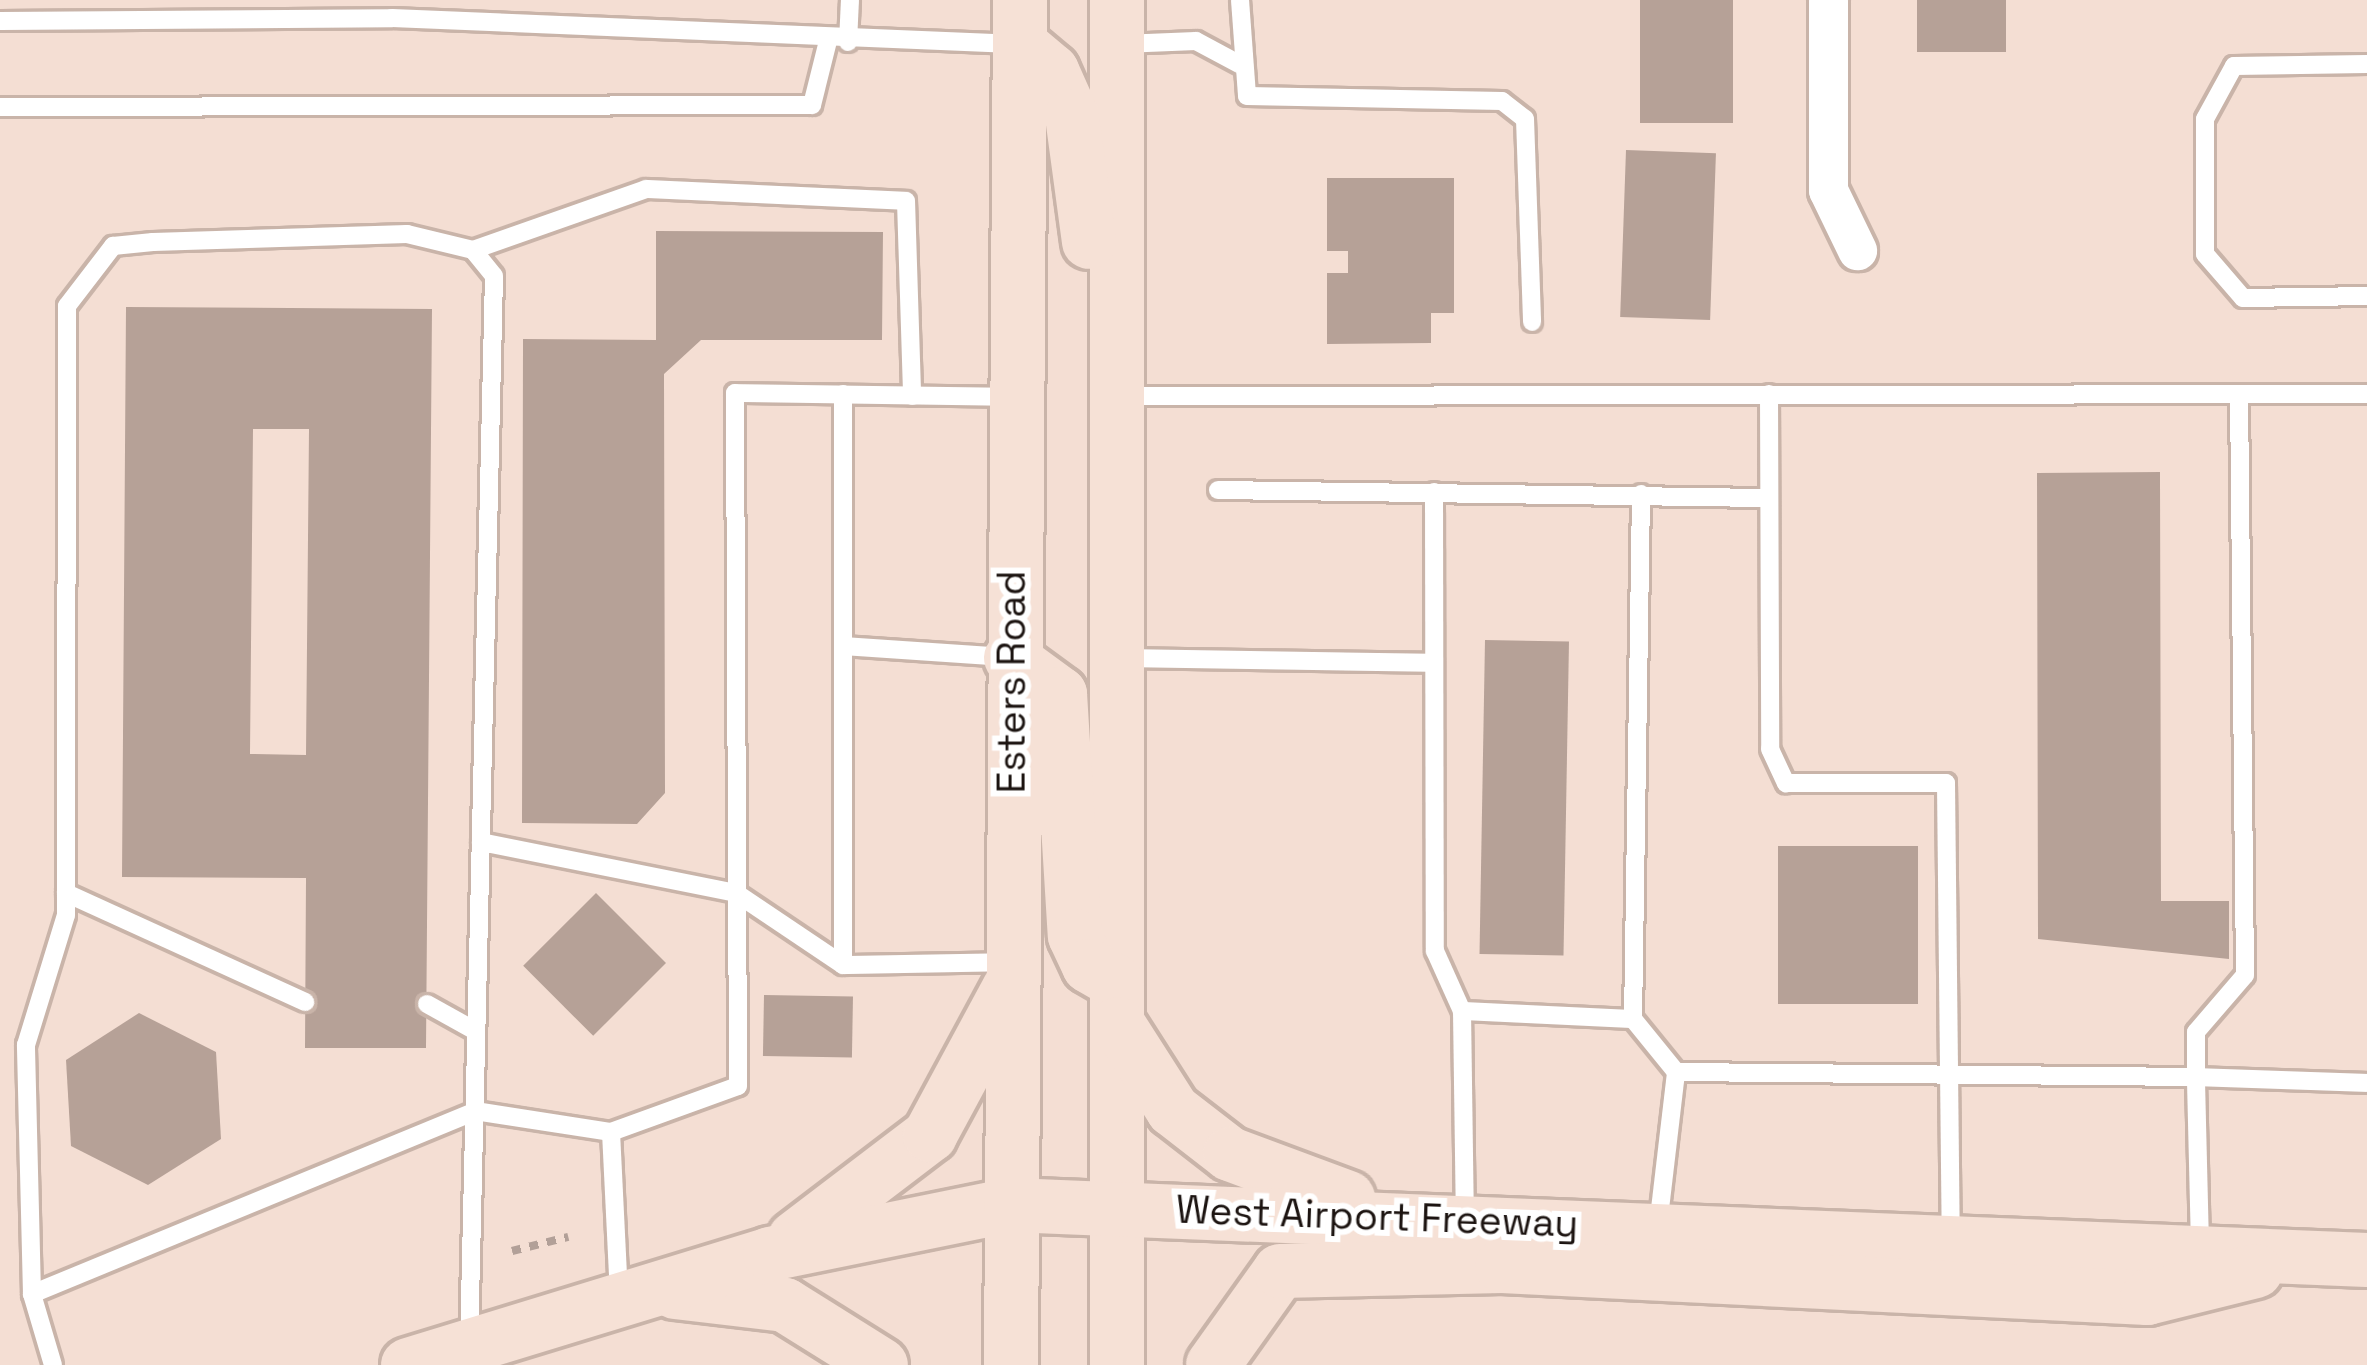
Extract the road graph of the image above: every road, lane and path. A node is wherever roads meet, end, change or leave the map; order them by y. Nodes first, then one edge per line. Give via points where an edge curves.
1 (477, 0) edge
2 (850, 0) edge
3 (1240, 0) edge
4 (1828, 0) edge
5 (349, 9) edge
6 (67, 10) edge
7 (0, 22) edge
8 (479, 22) junction
9 (1020, 22) edge
10 (1117, 22) edge
11 (838, 42) junction
12 (1239, 64) junction
13 (2367, 64) edge
14 (0, 107) edge
15 (473, 250) junction
16 (1857, 250) dead end
17 (2367, 296) edge
18 (1532, 322) dead end
19 (1117, 323) junction
20 (843, 394) junction
21 (1769, 394) junction
22 (2367, 394) edge
23 (912, 395) junction
24 (1117, 395) junction
25 (2239, 395) junction
26 (1014, 397) junction
27 (1218, 490) dead end
28 (1433, 492) junction
29 (1641, 494) junction
30 (1763, 498) junction
31 (843, 646) junction
32 (1011, 658) junction
33 (1117, 658) junction
34 (1429, 663) junction
35 (481, 842) junction
36 (65, 893) junction
37 (736, 893) junction
38 (843, 965) junction
39 (1012, 971) junction
40 (305, 1002) dead end
41 (1118, 1002) junction
42 (427, 1004) dead end
43 (1462, 1012) junction
44 (1633, 1019) junction
45 (474, 1030) junction
46 (1942, 1067) junction
47 (1676, 1072) junction
48 (2196, 1077) junction
49 (2367, 1084) edge
50 (475, 1111) junction
51 (610, 1132) junction
52 (1011, 1205) junction
53 (1118, 1208) junction
54 (1440, 1218) junction
55 (1658, 1226) junction
56 (568, 1237) dead end
57 (1951, 1243) junction
58 (2200, 1250) junction
59 (512, 1251) dead end
60 (770, 1254) junction
61 (2311, 1257) junction
62 (2367, 1260) edge
63 (32, 1294) junction
64 (633, 1294) junction
65 (469, 1346) junction
66 (53, 1365) edge
67 (408, 1365) edge
68 (881, 1365) edge
69 (1011, 1365) edge
70 (1117, 1365) edge
71 (1213, 1365) edge

1 - 8 lane
2 - 11 lane
3 - 12 lane
4 - 16 street via 1828,190
5 - 6 lane
5 - 8 lane
6 - 7 lane
8 - 11 lane
9 - 10 main road
9 - 11 lane
9 - 19 main road via 1072,116 1089,244
9 - 26 main road, Esters Road
10 - 12 lane via 1196,41
10 - 19 main road
11 - 14 lane via 812,105
12 - 18 lane via 1257,100 1502,101 1526,119
13 - 17 lane via 2234,66 2205,119 2205,254 2243,298
15 - 23 lane via 646,189 906,201
15 - 35 lane via 494,276
15 - 36 lane via 407,234 153,242 113,246 83,275 67,306
19 - 24 main road
20 - 23 lane
20 - 31 lane
20 - 37 lane via 735,393
21 - 24 lane
21 - 25 lane
21 - 30 lane
22 - 25 lane
23 - 26 lane
24 - 33 main road
25 - 48 lane via 2245,975 2196,1032
26 - 32 main road, Esters Road
27 - 28 lane
28 - 29 lane
28 - 34 lane
29 - 30 lane
29 - 44 lane
30 - 46 lane via 1770,749 1786,783 1946,783
31 - 32 lane
31 - 38 lane
32 - 33 main road
32 - 39 main road, Esters Road
32 - 41 main road via 1060,694 1075,936
33 - 34 lane
33 - 41 main road
34 - 43 lane via 1435,951
35 - 37 lane
35 - 45 lane
36 - 40 lane
36 - 63 lane via 26,1046
37 - 38 lane
37 - 51 lane via 738,1086
38 - 39 lane
39 - 52 main road, Esters Road
39 - 60 main road via 930,1135
41 - 53 main road
41 - 54 main road via 1173,1110 1230,1154
42 - 45 lane
43 - 44 lane
43 - 54 lane
44 - 47 lane
45 - 50 lane
46 - 47 lane
46 - 48 lane
46 - 57 lane
47 - 55 lane
48 - 49 lane
48 - 58 lane
50 - 51 lane
50 - 63 lane
50 - 65 lane
51 - 64 lane
52 - 53 main road, West Airport Freeway
52 - 60 main road, West Airport Freeway
52 - 69 main road, Esters Road
53 - 54 main road, West Airport Freeway
53 - 70 main road
54 - 55 main road, West Airport Freeway
55 - 57 main road, West Airport Freeway
56 - 59 path
57 - 58 main road, West Airport Freeway
58 - 61 main road, West Airport Freeway
60 - 64 main road, West Airport Freeway
61 - 62 main road, West Airport Freeway
61 - 71 main road via 2147,1298 1502,1266 1299,1269 1280,1271 1248,1303
63 - 66 lane
64 - 65 main road, West Airport Freeway
64 - 68 main road via 785,1305
65 - 67 main road, West Airport Freeway

